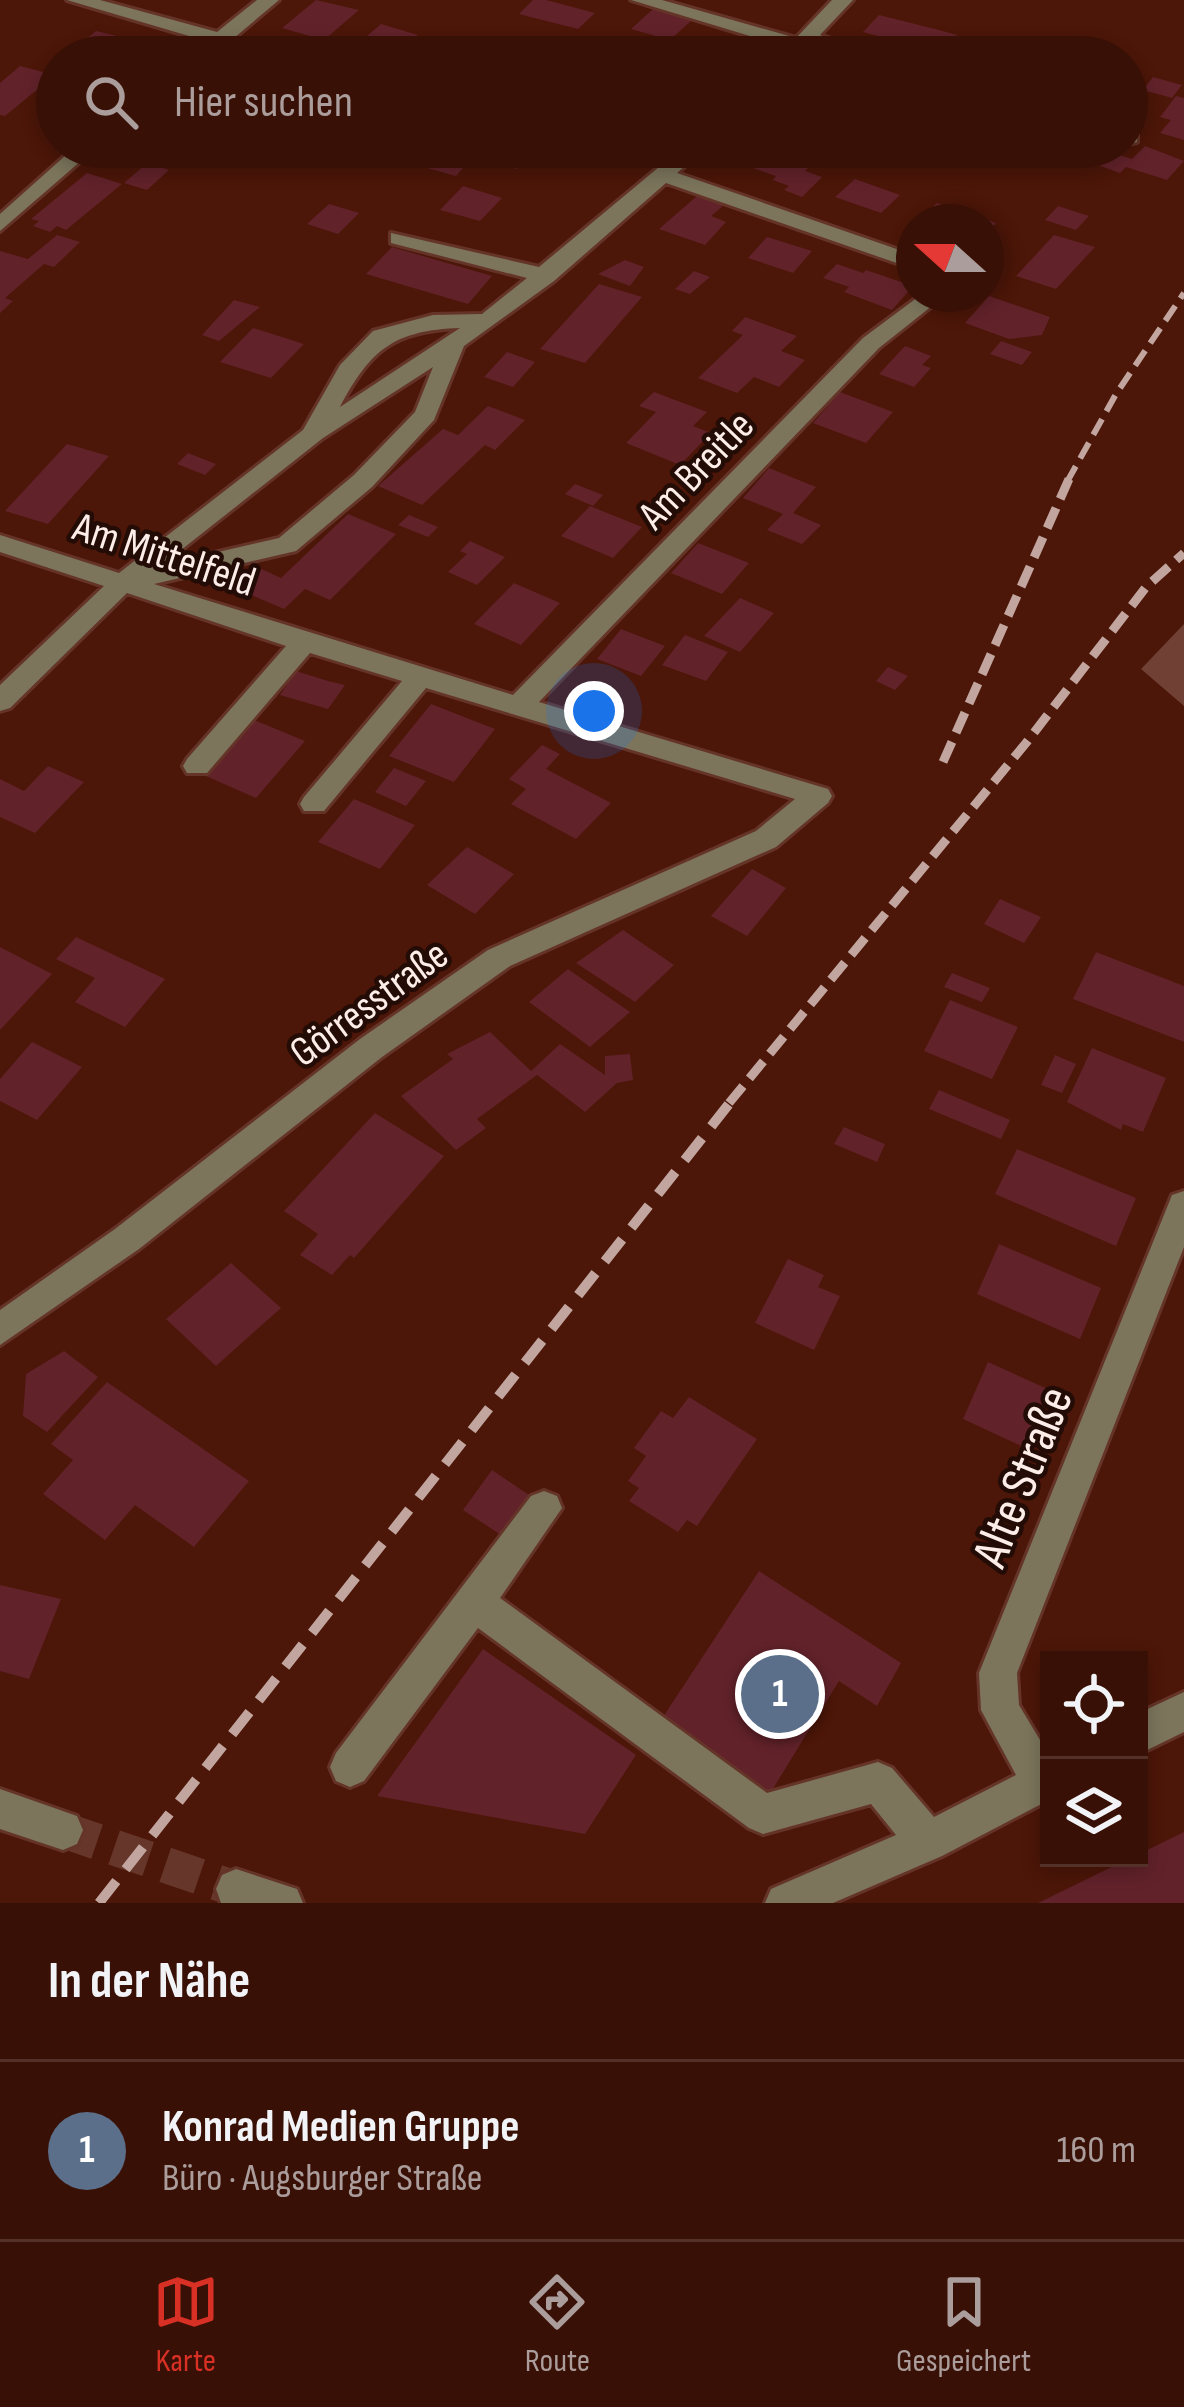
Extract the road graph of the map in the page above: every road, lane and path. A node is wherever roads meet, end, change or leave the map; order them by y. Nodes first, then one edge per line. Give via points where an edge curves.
1 (77, 0) edge
2 (269, 0) edge
3 (641, 0) edge
4 (843, 0) edge
5 (206, 36) edge
6 (223, 36) edge
7 (765, 36) edge
8 (809, 36) edge
9 (64, 168) edge
10 (674, 168) edge
11 (665, 176) junction
12 (0, 225) edge
13 (399, 238) dead end
14 (896, 256) edge
15 (546, 276) junction
16 (912, 312) edge
17 (488, 321) junction
18 (453, 345) junction
19 (313, 435) junction
20 (0, 543) edge
21 (122, 583) junction
22 (304, 642) junction
23 (421, 676) junction
24 (0, 700) edge
25 (519, 706) junction
26 (196, 766) dead end
27 (818, 796) joint
28 (314, 804) dead end
29 (1184, 1205) edge
30 (0, 1329) edge
31 (544, 1508) dead end
32 (474, 1602) junction
33 (1184, 1711) edge
34 (1148, 1729) edge
35 (350, 1767) dead end
36 (1040, 1771) edge
37 (1040, 1783) edge
38 (0, 1809) edge
39 (63, 1830) tunnel mouth
40 (928, 1842) junction
41 (236, 1889) tunnel mouth
42 (283, 1903) edge
43 (785, 1903) edge

1 - 5 street
2 - 6 street
3 - 7 street
4 - 8 street
9 - 12 street
10 - 11 street
11 - 14 street
11 - 15 street
13 - 15 street
15 - 17 street
16 - 25 street, Am Breitle via 872,343
17 - 18 street
17 - 19 street via 434,322 382,336 348,370
18 - 19 street
18 - 21 street via 427,415 287,545
19 - 21 street
20 - 21 street, Am Mittelfeld
21 - 22 street, Am Mittelfeld
21 - 24 street
22 - 23 street, Am Mittelfeld
22 - 26 street
23 - 25 street, Am Mittelfeld
23 - 28 street
25 - 27 street, Am Mittelfeld
27 - 30 street, Görresstraße via 766,839 499,958
29 - 36 street, Alte Straße via 998,1672 1000,1710
31 - 32 street
32 - 35 street
32 - 40 street via 763,1814 878,1782
33 - 34 street
37 - 40 street
38 - 39 street
40 - 43 street
41 - 42 street

